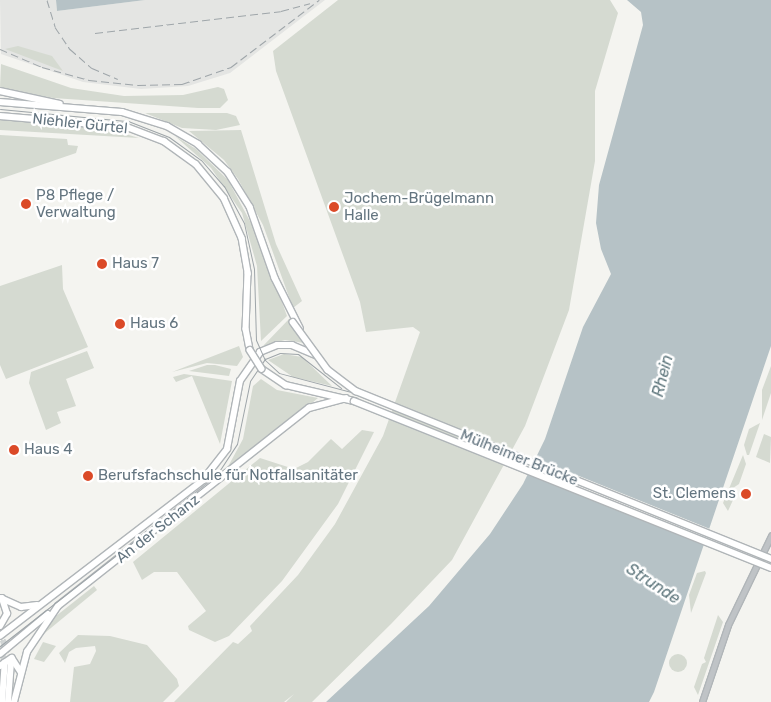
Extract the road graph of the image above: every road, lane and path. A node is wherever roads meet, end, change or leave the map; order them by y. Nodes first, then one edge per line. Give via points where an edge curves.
1 (0, 91) edge
2 (0, 103) edge
3 (76, 108) junction
4 (0, 116) edge
5 (165, 126) junction
6 (288, 311) junction
7 (293, 322) joint
8 (316, 355) junction
9 (340, 378) joint
10 (337, 397) junction
11 (346, 398) joint
12 (771, 536) edge
13 (771, 558) edge
14 (771, 568) edge
15 (1, 597) edge
16 (44, 602) junction
17 (58, 606) junction
18 (0, 626) edge
19 (0, 636) edge
20 (0, 654) edge
21 (5, 664) edge
22 (21, 672) junction
23 (2, 702) edge
24 (8, 702) edge
25 (14, 702) edge
26 (702, 702) edge

1 - 3 main road
2 - 3 main road, Niehler Gürtel
2 - 5 main road, Niehler Gürtel via 121,114
3 - 5 main road, Niehler Gürtel via 122,112
4 - 10 main road, Niehler Gürtel, bridge via 106,123 142,132 164,142 210,178 235,219 248,269 246,329 250,350 262,369 286,385
5 - 6 main road, Niehler Gürtel via 216,159 242,192 259,226
6 - 7 main road, Niehler Gürtel
6 - 9 main road, Niehler Gürtel, bridge via 307,340
7 - 8 main road, Mülheimer Brücke, bridge
8 - 13 main road, Mülheimer Brücke, bridge via 356,391
8 - 16 main road, An der Schanz via 292,345 277,345 260,352 240,381 227,449 209,474
9 - 13 main road, Mülheimer Brücke, bridge via 376,398
10 - 11 main road, An der Schanz
10 - 17 main road, An der Schanz via 309,408
11 - 14 main road, Mülheimer Brücke, bridge
12 - 26 street via 728,625
15 - 16 main road via 26,607
15 - 18 main road via 7,614
16 - 19 main road, An der Schanz
17 - 20 main road
17 - 22 main road, An der Schanz via 35,636
21 - 22 main road via 12,658
21 - 23 main road
21 - 24 main road
22 - 25 main road, An der Schanz

